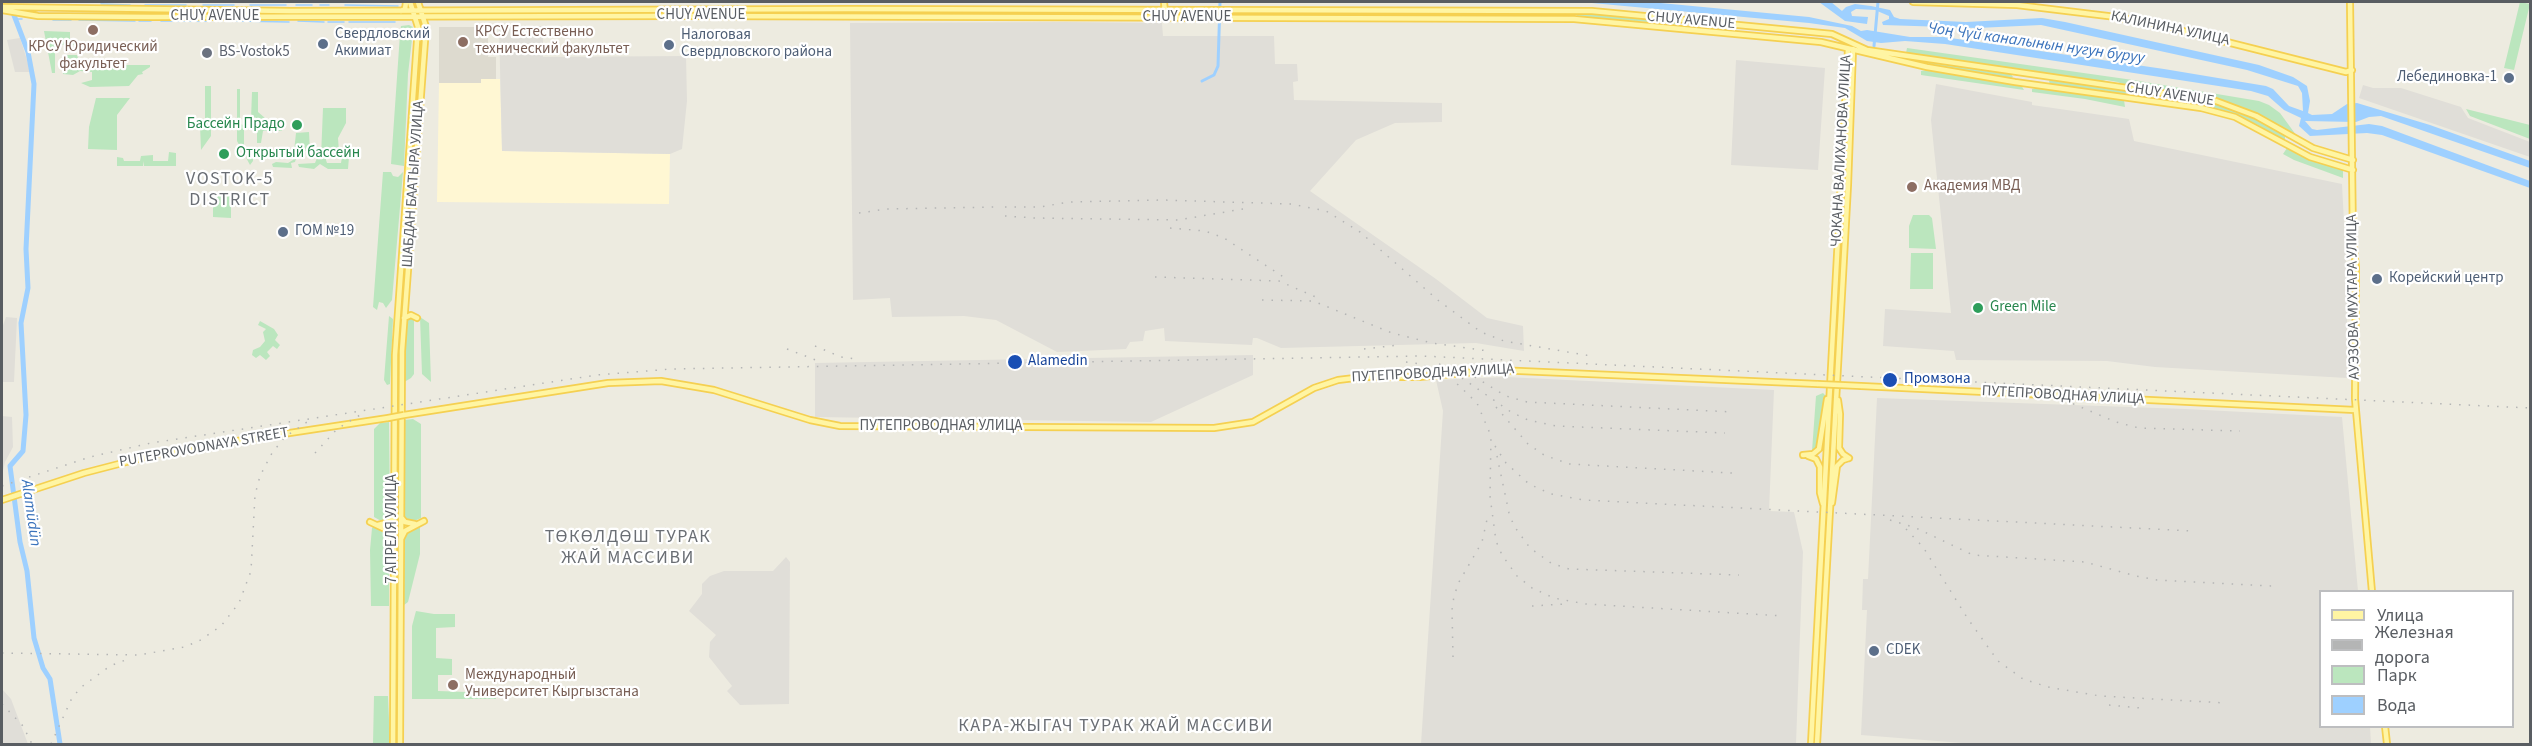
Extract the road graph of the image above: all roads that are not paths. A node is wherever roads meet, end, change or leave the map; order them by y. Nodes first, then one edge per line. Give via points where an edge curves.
1 (408, 2) edge
2 (417, 2) edge
3 (1164, 2) edge
4 (1912, 2) edge
5 (2350, 2) edge
6 (2, 9) edge
7 (790, 9) junction
8 (896, 9) junction
9 (908, 9) junction
10 (958, 9) junction
11 (1291, 9) junction
12 (1330, 9) junction
13 (1440, 9) junction
14 (20, 10) junction
15 (239, 10) junction
16 (1037, 10) junction
17 (1165, 10) junction
18 (1524, 10) junction
19 (1574, 10) junction
20 (401, 11) junction
21 (413, 11) junction
22 (422, 11) junction
23 (791, 16) junction
24 (896, 16) junction
25 (909, 16) junction
26 (239, 17) junction
27 (416, 17) junction
28 (424, 17) junction
29 (958, 17) junction
30 (1037, 17) junction
31 (1166, 18) junction
32 (1291, 18) junction
33 (1331, 18) junction
34 (1440, 18) junction
35 (1524, 18) junction
36 (1574, 19) junction
37 (1679, 20) junction
38 (1743, 26) junction
39 (1679, 28) junction
40 (1822, 33) junction
41 (1742, 34) junction
42 (1845, 40) junction
43 (1821, 42) junction
44 (1838, 46) junction
45 (1851, 48) junction
46 (1863, 52) junction
47 (1850, 66) junction
48 (2352, 70) junction
49 (2016, 72) junction
50 (2045, 76) junction
51 (2015, 82) junction
52 (2043, 86) junction
53 (2129, 89) junction
54 (2189, 97) junction
55 (2128, 99) junction
56 (2186, 106) junction
57 (2290, 136) junction
58 (2286, 144) junction
59 (2353, 160) junction
60 (2353, 170) junction
61 (405, 308) junction
62 (412, 311) dead end
63 (397, 313) joint
64 (404, 318) junction
65 (417, 318) dead end
66 (402, 351) joint
67 (1830, 394) junction
68 (1836, 394) junction
69 (2355, 410) junction
70 (404, 415) joint
71 (2, 500) edge
72 (1827, 508) junction
73 (393, 516) junction
74 (400, 516) junction
75 (424, 521) dead end
76 (370, 522) dead end
77 (418, 523) junction
78 (378, 525) junction
79 (393, 539) junction
80 (400, 540) junction
81 (2372, 590) edge
82 (1815, 672) junction
83 (1821, 672) junction
84 (2385, 728) edge
85 (393, 744) edge
86 (400, 744) edge
87 (1811, 744) edge
88 (1817, 744) edge
89 (2387, 744) edge

1 - 20 main road
1 - 21 main road, ШАБДАН БААТЫРА УЛИЦА
2 - 22 main road, ШАБДАН БААТЫРА УЛИЦА
3 - 17 main road
4 - 48 main road, КАЛИНИНА УЛИЦА via 2017,5 2116,17 2346,72
5 - 48 main road, АУЭЗОВА МУХТАРА УЛИЦА
6 - 14 main road, CHUY AVENUE
7 - 8 main road, CHUY AVENUE
7 - 22 main road, CHUY AVENUE
7 - 23 main road
8 - 9 main road, CHUY AVENUE
8 - 24 main road
9 - 10 main road, CHUY AVENUE
9 - 25 main road
10 - 16 main road, CHUY AVENUE
10 - 29 main road
11 - 12 main road, CHUY AVENUE
11 - 17 main road, CHUY AVENUE
11 - 32 main road
12 - 13 main road, CHUY AVENUE
12 - 33 main road
13 - 18 main road, CHUY AVENUE
13 - 34 main road
14 - 15 main road, CHUY AVENUE
14 - 26 main road, CHUY AVENUE via 38,16
15 - 20 main road, CHUY AVENUE
15 - 26 main road
16 - 17 main road, CHUY AVENUE
16 - 30 main road
17 - 31 main road
18 - 19 main road, CHUY AVENUE
18 - 35 main road
19 - 36 main road
19 - 37 main road, CHUY AVENUE
20 - 21 main road, CHUY AVENUE
21 - 22 main road, CHUY AVENUE
21 - 27 main road, ШАБДАН БААТЫРА УЛИЦА
22 - 28 main road, ШАБДАН БААТЫРА УЛИЦА
23 - 24 main road, CHUY AVENUE
23 - 28 main road, CHUY AVENUE
24 - 25 main road, CHUY AVENUE
25 - 29 main road, CHUY AVENUE
26 - 27 main road, CHUY AVENUE
27 - 28 main road, CHUY AVENUE
27 - 63 main road, ШАБДАН БААТЫРА УЛИЦА via 417,50
28 - 61 main road, ШАБДАН БААТЫРА УЛИЦА
29 - 30 main road, CHUY AVENUE
30 - 31 main road, CHUY AVENUE
31 - 32 main road, CHUY AVENUE
32 - 33 main road, CHUY AVENUE
33 - 34 main road, CHUY AVENUE
34 - 35 main road, CHUY AVENUE
35 - 36 main road, CHUY AVENUE
36 - 39 main road, CHUY AVENUE
37 - 38 main road, CHUY AVENUE
37 - 39 main road
38 - 40 main road, CHUY AVENUE
38 - 41 main road
39 - 41 main road, CHUY AVENUE
40 - 42 main road, CHUY AVENUE
40 - 43 main road
41 - 43 main road, CHUY AVENUE
42 - 44 main road via 1845,45
42 - 45 main road, CHUY AVENUE
43 - 44 main road, CHUY AVENUE
44 - 45 main road, CHUY AVENUE
44 - 47 main road
45 - 46 main road, CHUY AVENUE
45 - 47 main road, ЧОКАНА ВАЛИХАНОВА УЛИЦА
45 - 49 main road, CHUY AVENUE
46 - 47 main road
46 - 51 main road, CHUY AVENUE
47 - 67 main road, ЧОКАНА ВАЛИХАНОВА УЛИЦА
47 - 68 main road, ЧОКАНА ВАЛИХАНОВА УЛИЦА
48 - 59 main road, АУЭЗОВА МУХТАРА УЛИЦА
49 - 50 main road, CHUY AVENUE
49 - 51 main road
50 - 52 main road
50 - 53 main road, CHUY AVENUE
51 - 52 main road, CHUY AVENUE
52 - 55 main road, CHUY AVENUE
53 - 54 main road, CHUY AVENUE
53 - 55 main road
54 - 56 main road
54 - 57 main road, CHUY AVENUE via 2247,111
55 - 56 main road, CHUY AVENUE
56 - 58 main road, CHUY AVENUE via 2235,117
57 - 58 main road
57 - 59 main road, CHUY AVENUE via 2317,150
58 - 60 main road, CHUY AVENUE via 2310,157
59 - 60 main road, АУЭЗОВА МУХТАРА УЛИЦА
60 - 69 main road, АУЭЗОВА МУХТАРА УЛИЦА
61 - 62 main road
61 - 64 main road, ШАБДАН БААТЫРА УЛИЦА
63 - 73 main road, 7 АПРЕЛЯ УЛИЦА
64 - 65 main road
64 - 66 main road, ШАБДАН БААТЫРА УЛИЦА
66 - 74 main road, 7 АПРЕЛЯ УЛИЦА
67 - 72 main road, ЧОКАНА ВАЛИХАНОВА УЛИЦА
67 - 72 main road via 1821,445 1816,452 1803,455 1819,462 1820,493
68 - 72 main road, ЧОКАНА ВАЛИХАНОВА УЛИЦА
68 - 72 main road via 1839,448 1849,458 1838,466 1834,494
69 - 70 main road, ПУТЕПРОВОДНАЯ УЛИЦА, bridge via 1497,370 1338,380 1314,388 1253,422 1215,428 847,427 810,420 696,385 661,381 608,383
69 - 81 main road, АУЭЗОВА МУХТАРА УЛИЦА
70 - 71 main road, PUTEPROVODNAYA STREET, bridge via 165,452
72 - 82 main road, ЧОКАНА ВАЛИХАНОВА УЛИЦА
72 - 83 main road, ЧОКАНА ВАЛИХАНОВА УЛИЦА
73 - 78 main road
73 - 79 main road, 7 АПРЕЛЯ УЛИЦА
74 - 77 main road via 410,524
74 - 80 main road, 7 АПРЕЛЯ УЛИЦА
75 - 77 main road
76 - 78 main road
77 - 80 main road via 405,531
78 - 79 main road via 390,532
79 - 85 main road, 7 АПРЕЛЯ УЛИЦА
80 - 86 main road, 7 АПРЕЛЯ УЛИЦА
82 - 83 main road
82 - 87 main road, ЧОКАНА ВАЛИХАНОВА УЛИЦА
83 - 88 main road, ЧОКАНА ВАЛИХАНОВА УЛИЦА
84 - 89 main road

